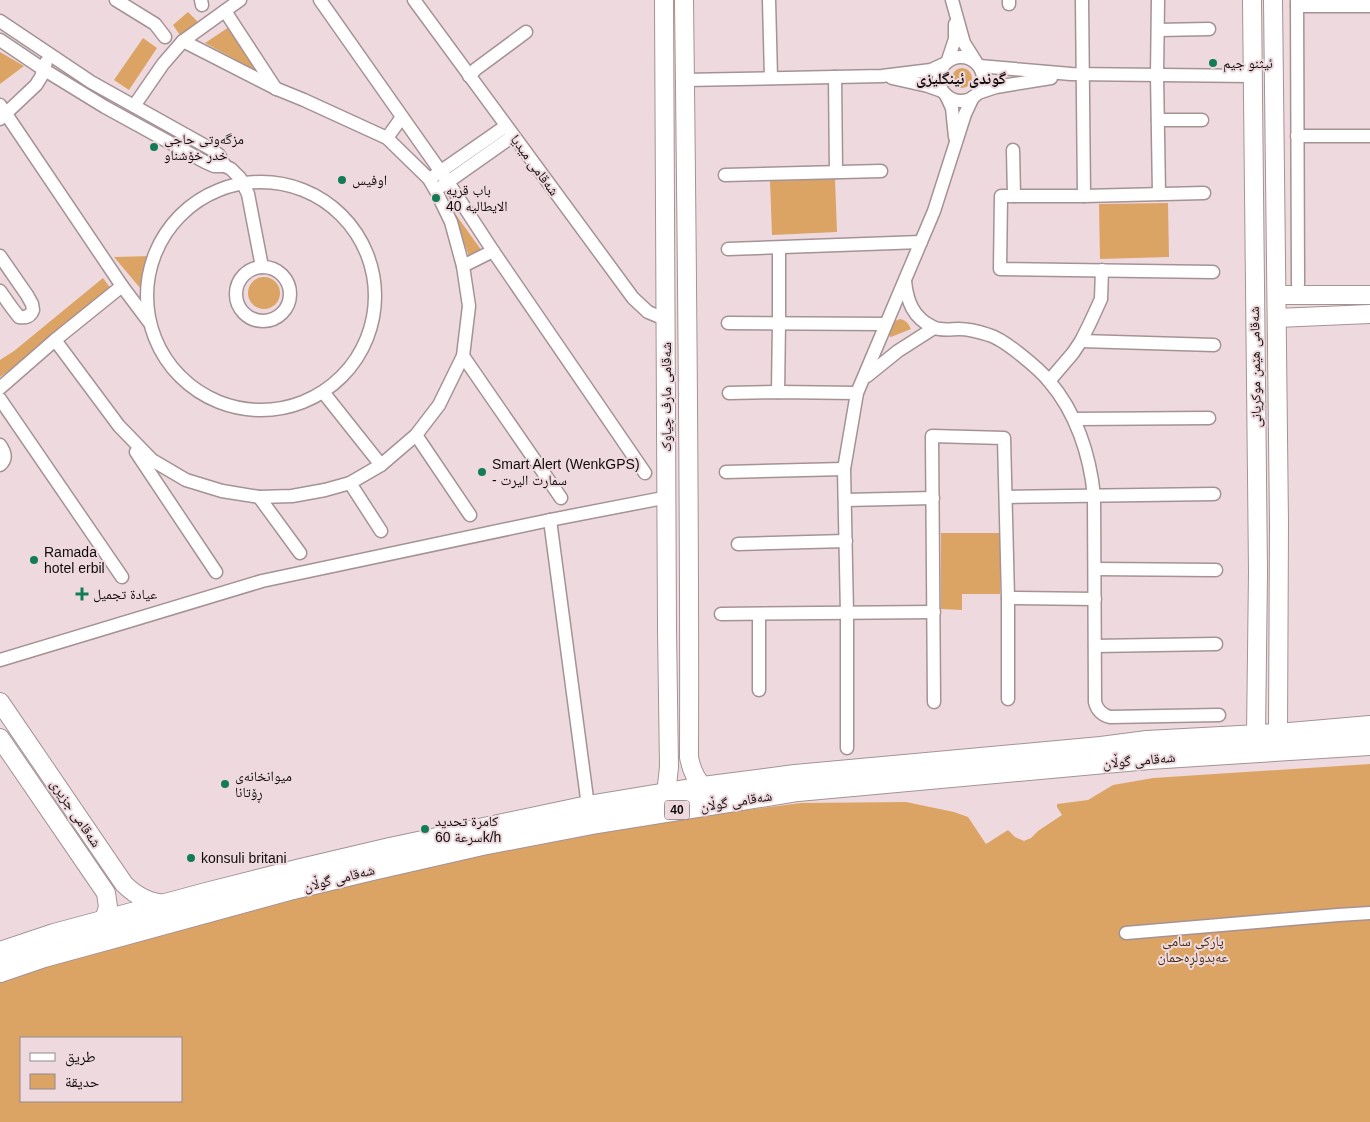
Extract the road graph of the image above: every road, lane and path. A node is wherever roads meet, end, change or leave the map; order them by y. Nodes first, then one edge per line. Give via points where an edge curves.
1 (116, 0) edge
2 (240, 0) edge
3 (320, 0) edge
4 (414, 0) edge
5 (664, 0) edge
6 (684, 0) edge
7 (769, 0) edge
8 (1082, 0) edge
9 (1158, 0) edge
10 (1252, 0) edge
11 (1273, 0) edge
12 (953, 3) edge
13 (1297, 3) edge
14 (1370, 6) edge
15 (225, 11) junction
16 (0, 21) edge
17 (1209, 29) dead end
18 (1158, 30) junction
19 (526, 32) dead end
20 (165, 37) dead end
21 (0, 40) edge
22 (183, 41) junction
23 (49, 54) junction
24 (946, 62) junction
25 (978, 64) junction
26 (43, 69) junction
27 (1077, 74) junction
28 (1157, 75) junction
29 (469, 76) junction
30 (882, 76) junction
31 (1252, 76) junction
32 (835, 77) junction
33 (771, 78) junction
34 (685, 80) junction
35 (277, 90) junction
36 (944, 93) junction
37 (976, 95) junction
38 (134, 106) junction
39 (2, 113) edge
40 (402, 117) junction
41 (1158, 120) junction
42 (1202, 120) dead end
43 (509, 131) junction
44 (1297, 136) junction
45 (1370, 136) edge
46 (387, 138) junction
47 (956, 144) junction
48 (1013, 150) dead end
49 (225, 166) junction
50 (440, 171) junction
51 (881, 171) dead end
52 (836, 172) junction
53 (725, 175) dead end
54 (429, 179) junction
55 (686, 179) junction
56 (664, 180) junction
57 (448, 182) junction
58 (244, 183) junction
59 (436, 191) junction
60 (1204, 193) dead end
61 (1159, 194) junction
62 (1014, 196) junction
63 (1084, 196) junction
64 (921, 242) junction
65 (779, 248) junction
66 (728, 249) dead end
67 (493, 251) junction
68 (0, 256) edge
69 (463, 266) junction
70 (262, 267) junction
71 (1102, 270) junction
72 (1213, 272) dead end
73 (906, 281) junction
74 (1298, 284) dead end
75 (122, 286) junction
76 (0, 291) edge
77 (1277, 295) junction
78 (1370, 296) edge
79 (1370, 314) edge
80 (1277, 318) junction
81 (665, 319) junction
82 (780, 322) junction
83 (728, 323) dead end
84 (151, 324) junction
85 (886, 324) junction
86 (934, 328) junction
87 (55, 340) junction
88 (1081, 341) junction
89 (1214, 345) dead end
90 (463, 356) junction
91 (865, 378) junction
92 (1049, 381) junction
93 (0, 388) edge
94 (323, 392) junction
95 (778, 392) junction
96 (857, 393) junction
97 (729, 394) dead end
98 (0, 399) edge
99 (1209, 418) dead end
100 (1074, 419) junction
101 (118, 426) junction
102 (416, 435) junction
103 (0, 445) edge
104 (0, 465) edge
105 (380, 465) junction
106 (844, 468) junction
107 (726, 472) dead end
108 (645, 474) dead end
109 (350, 483) junction
110 (1214, 494) dead end
111 (1094, 496) junction
112 (259, 497) junction
113 (1006, 497) junction
114 (561, 498) dead end
115 (933, 498) junction
116 (666, 499) junction
117 (845, 500) junction
118 (470, 515) dead end
119 (550, 520) junction
120 (381, 531) dead end
121 (846, 541) junction
122 (738, 544) dead end
123 (1258, 548) junction
124 (1278, 549) junction
125 (300, 553) dead end
126 (1094, 569) junction
127 (1216, 570) dead end
128 (216, 572) dead end
129 (122, 577) dead end
130 (1008, 598) junction
131 (1095, 598) junction
132 (934, 612) junction
133 (722, 614) dead end
134 (760, 614) junction
135 (847, 614) junction
136 (690, 628) junction
137 (667, 629) junction
138 (1216, 644) dead end
139 (1095, 646) junction
140 (0, 660) edge
141 (759, 690) dead end
142 (1008, 699) dead end
143 (0, 702) edge
144 (934, 702) dead end
145 (1219, 715) dead end
146 (1370, 726) edge
147 (1278, 734) junction
148 (1256, 735) junction
149 (0, 738) edge
150 (1370, 745) edge
151 (847, 748) dead end
152 (703, 788) junction
153 (666, 794) junction
154 (588, 806) junction
155 (114, 870) junction
156 (98, 881) junction
157 (167, 904) junction
158 (1370, 913) edge
159 (104, 920) junction
160 (1126, 933) dead end
161 (0, 952) edge
162 (0, 972) edge

1 - 20 street via 155,24
2 - 15 street
3 - 40 street
4 - 29 street, شەقامی میدیا
5 - 56 street, شەقامی مارف چیاوک
6 - 34 street, شەقامی مارف چیاوک
7 - 33 street
8 - 27 street
9 - 18 street
10 - 31 street, شەقامی هێمن موکریانی
11 - 77 street, شەقامی هێمن موکریانی
12 - 24 street via 955,38
12 - 25 street via 964,43
13 - 14 street
13 - 44 street
15 - 22 street
15 - 35 street
16 - 23 street
17 - 18 street
18 - 28 street
19 - 29 street
21 - 26 street
22 - 35 street
22 - 38 street
23 - 26 street
23 - 38 street
24 - 25 street via 962,56
24 - 30 street via 931,70
24 - 36 street via 939,74
25 - 27 street
25 - 37 street via 983,81
26 - 39 street via 36,85
26 - 49 street via 205,162
27 - 28 street
27 - 37 street via 996,87
27 - 63 street
28 - 31 street
28 - 41 street
29 - 43 street, شەقامی میدیا
30 - 32 street
30 - 36 street via 928,86
31 - 123 street, شەقامی هێمن موکریانی
32 - 33 street
32 - 52 street
33 - 34 street
34 - 55 street, شەقامی مارف چیاوک
35 - 46 street
36 - 37 street via 962,101
36 - 47 street via 952,108
37 - 47 street via 966,110
38 - 49 street via 211,149
39 - 75 street
40 - 46 street
40 - 50 street
41 - 42 street
41 - 61 street
43 - 50 street
43 - 57 street
43 - 81 street, شەقامی میدیا via 632,298 648,312
44 - 45 street
44 - 74 street
46 - 54 street
47 - 64 street
48 - 62 street
49 - 58 street
50 - 54 street
50 - 57 street
51 - 52 street
52 - 53 street
54 - 59 street
55 - 56 street
55 - 136 street, شەقامی مارف چیاوک
56 - 81 street, شەقامی مارف چیاوک
57 - 59 street
57 - 67 street
58 - 70 street
58 - 84 street via 221,189 199,200 186,209 166,233 152,262 149,278 147,294
58 - 94 street via 278,183 311,193 326,202 351,226 368,256 375,290 372,324 359,356
59 - 69 street via 451,222
60 - 61 street
61 - 63 street
62 - 63 street
62 - 71 street via 1001,196 1000,269
64 - 65 street
64 - 73 street
65 - 66 street
65 - 82 street
67 - 69 street
67 - 108 street
68 - 76 street via 30,300 32,314 20,317
69 - 90 street via 469,306
70 - 70 street via 246,272 236,287 235,296 242,312 258,321 267,321 283,313 290,296 289,287 279,272
71 - 72 street
71 - 88 street via 1101,299
73 - 85 street
73 - 86 street via 912,309 922,321
75 - 84 street
75 - 87 street
77 - 78 street
77 - 80 street, شەقامی هێمن موکریانی
79 - 80 street
80 - 124 street, شەقامی هێمن موکریانی
81 - 116 street, شەقامی مارف چیاوک
82 - 83 street
82 - 85 street
82 - 95 street
84 - 94 street via 169,363 189,384 213,399 240,408 269,410 297,404
85 - 91 street
86 - 91 street via 898,350
86 - 92 street via 990,335 1014,350
87 - 93 street
87 - 101 street
88 - 89 street
88 - 92 street
90 - 102 street via 439,405
90 - 114 street
91 - 96 street
92 - 100 street
94 - 105 street
95 - 96 street
95 - 97 street
96 - 106 street
98 - 129 street
99 - 100 street
100 - 111 street via 1092,475
101 - 112 street via 152,460 186,480 222,491
101 - 128 street
102 - 105 street
102 - 118 street
103 - 104 street via 5,454
105 - 109 street
106 - 107 street
106 - 117 street
109 - 112 street via 292,496
109 - 120 street
110 - 111 street
111 - 113 street
111 - 126 street
112 - 125 street
113 - 115 street via 1004,438 932,436
113 - 130 street
115 - 117 street
115 - 132 street
116 - 119 street
116 - 137 street, شەقامی مارف چیاوک
117 - 121 street
119 - 140 street via 262,581
119 - 154 street
121 - 122 street
121 - 135 street
123 - 124 street
123 - 148 street, شەقامی هێمن موکریانی
124 - 147 street, شەقامی هێمن موکریانی
126 - 127 street
126 - 131 street
130 - 131 street
130 - 142 street
131 - 139 street
132 - 135 street
132 - 144 street
133 - 134 street
134 - 135 street
134 - 141 street
135 - 151 street
136 - 137 street
136 - 152 street, شەقامی مارف چیاوک via 689,757 695,777
137 - 153 street, شەقامی مارف چیاوک via 669,767
138 - 139 street
139 - 145 street via 1095,702 1102,714 1110,717
143 - 155 street, شەقامی جزیری
146 - 147 main road, شەقامی گوڵان / 40
147 - 148 main road, شەقامی گوڵان / 40
148 - 152 main road, شەقامی گوڵان / 40 via 1147,741 795,775
149 - 156 street, شەقامی جزیری
150 - 162 main road, شەقامی گوڵان / 40 via 1149,759 798,791 592,824 482,845 289,890 52,954
152 - 153 main road, شەقامی گوڵان / 40
153 - 154 main road, شەقامی گوڵان / 40
154 - 157 main road, شەقامی گوڵان / 40 via 390,848
155 - 156 street via 109,880
155 - 157 street, شەقامی جزیری via 136,895
156 - 159 street, شەقامی جزیری via 108,900
157 - 159 main road, شەقامی گوڵان
158 - 160 street
159 - 161 main road, شەقامی گوڵان

